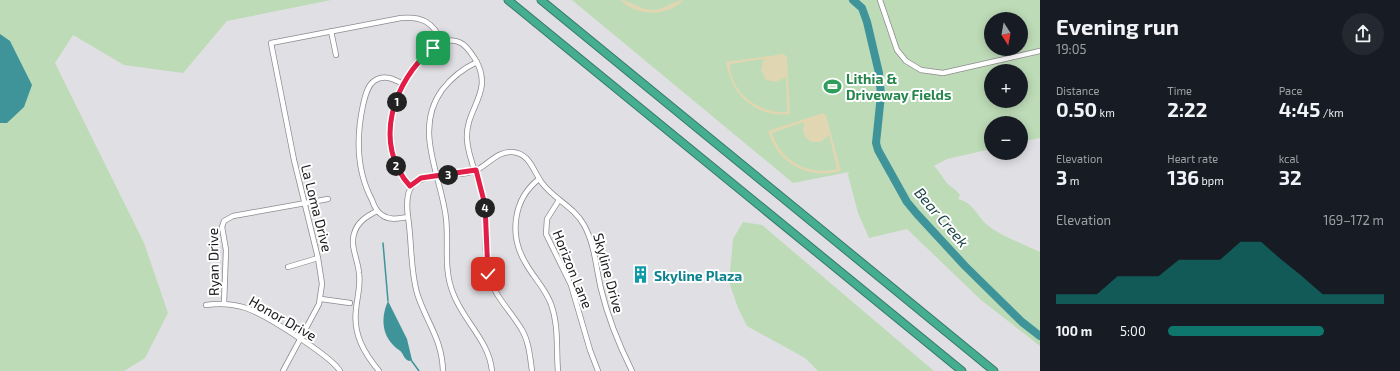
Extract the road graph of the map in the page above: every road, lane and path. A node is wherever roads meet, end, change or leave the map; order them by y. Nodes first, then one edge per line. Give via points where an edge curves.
1 (508, 0) edge
2 (541, 0) edge
3 (880, 0) edge
4 (331, 31) junction
5 (442, 42) junction
6 (1040, 51) edge
7 (336, 55) dead end
8 (477, 62) junction
9 (403, 84) junction
10 (476, 170) junction
11 (437, 176) junction
12 (539, 179) junction
13 (410, 186) junction
14 (328, 199) dead end
15 (559, 200) junction
16 (304, 202) junction
17 (377, 211) junction
18 (408, 217) junction
19 (318, 258) junction
20 (288, 267) dead end
21 (321, 299) junction
22 (350, 303) dead end
23 (224, 304) junction
24 (206, 305) dead end
25 (301, 340) junction
26 (283, 371) edge
27 (340, 371) edge
28 (379, 371) edge
29 (443, 371) edge
30 (492, 371) edge
31 (532, 371) edge
32 (558, 371) edge
33 (598, 371) edge
34 (632, 371) edge
35 (962, 371) edge
36 (994, 371) edge

1 - 35 highway
2 - 36 highway
3 - 6 street via 894,45 899,53 912,66 926,72 943,73
4 - 5 street via 417,17 435,29
4 - 7 street
4 - 16 street, La Loma Drive via 271,43
5 - 8 street via 456,41 462,44
5 - 9 street via 418,62
8 - 10 street via 482,77 482,89 467,127 469,151
8 - 11 street via 453,76 431,110 428,139
9 - 13 street via 391,122 390,141 394,163
9 - 17 street via 389,78 378,79 370,85 359,124 359,156 365,186
10 - 11 street, Skyline Drive
10 - 12 street, Skyline Drive via 484,167 498,155 512,152 529,161
10 - 31 street via 485,205 488,274 497,293 522,331 529,350
11 - 13 street, Skyline Drive via 421,178
11 - 30 street via 446,219 446,266 449,283 458,305 486,349
12 - 15 street, Skyline Drive
12 - 32 street via 527,190 520,203 516,236 525,263 543,288 554,313
13 - 18 street via 406,197
14 - 16 street
15 - 33 street, Horizon Lane via 547,219 546,234 571,286
15 - 34 street, Skyline Drive via 579,218 588,234 608,314
16 - 19 street, La Loma Drive
16 - 23 street, Ryan Drive via 233,216 224,221
17 - 18 street via 387,218
17 - 28 street via 357,226 353,241 360,274 356,310 357,332 360,342
18 - 29 street via 414,282 440,347
19 - 20 street
19 - 21 street, La Loma Drive via 322,277
21 - 22 street
21 - 25 street, La Loma Drive
23 - 24 street, Honor Drive
23 - 25 street, Honor Drive via 253,311
25 - 26 street, La Loma Drive
25 - 27 street, Honor Drive

